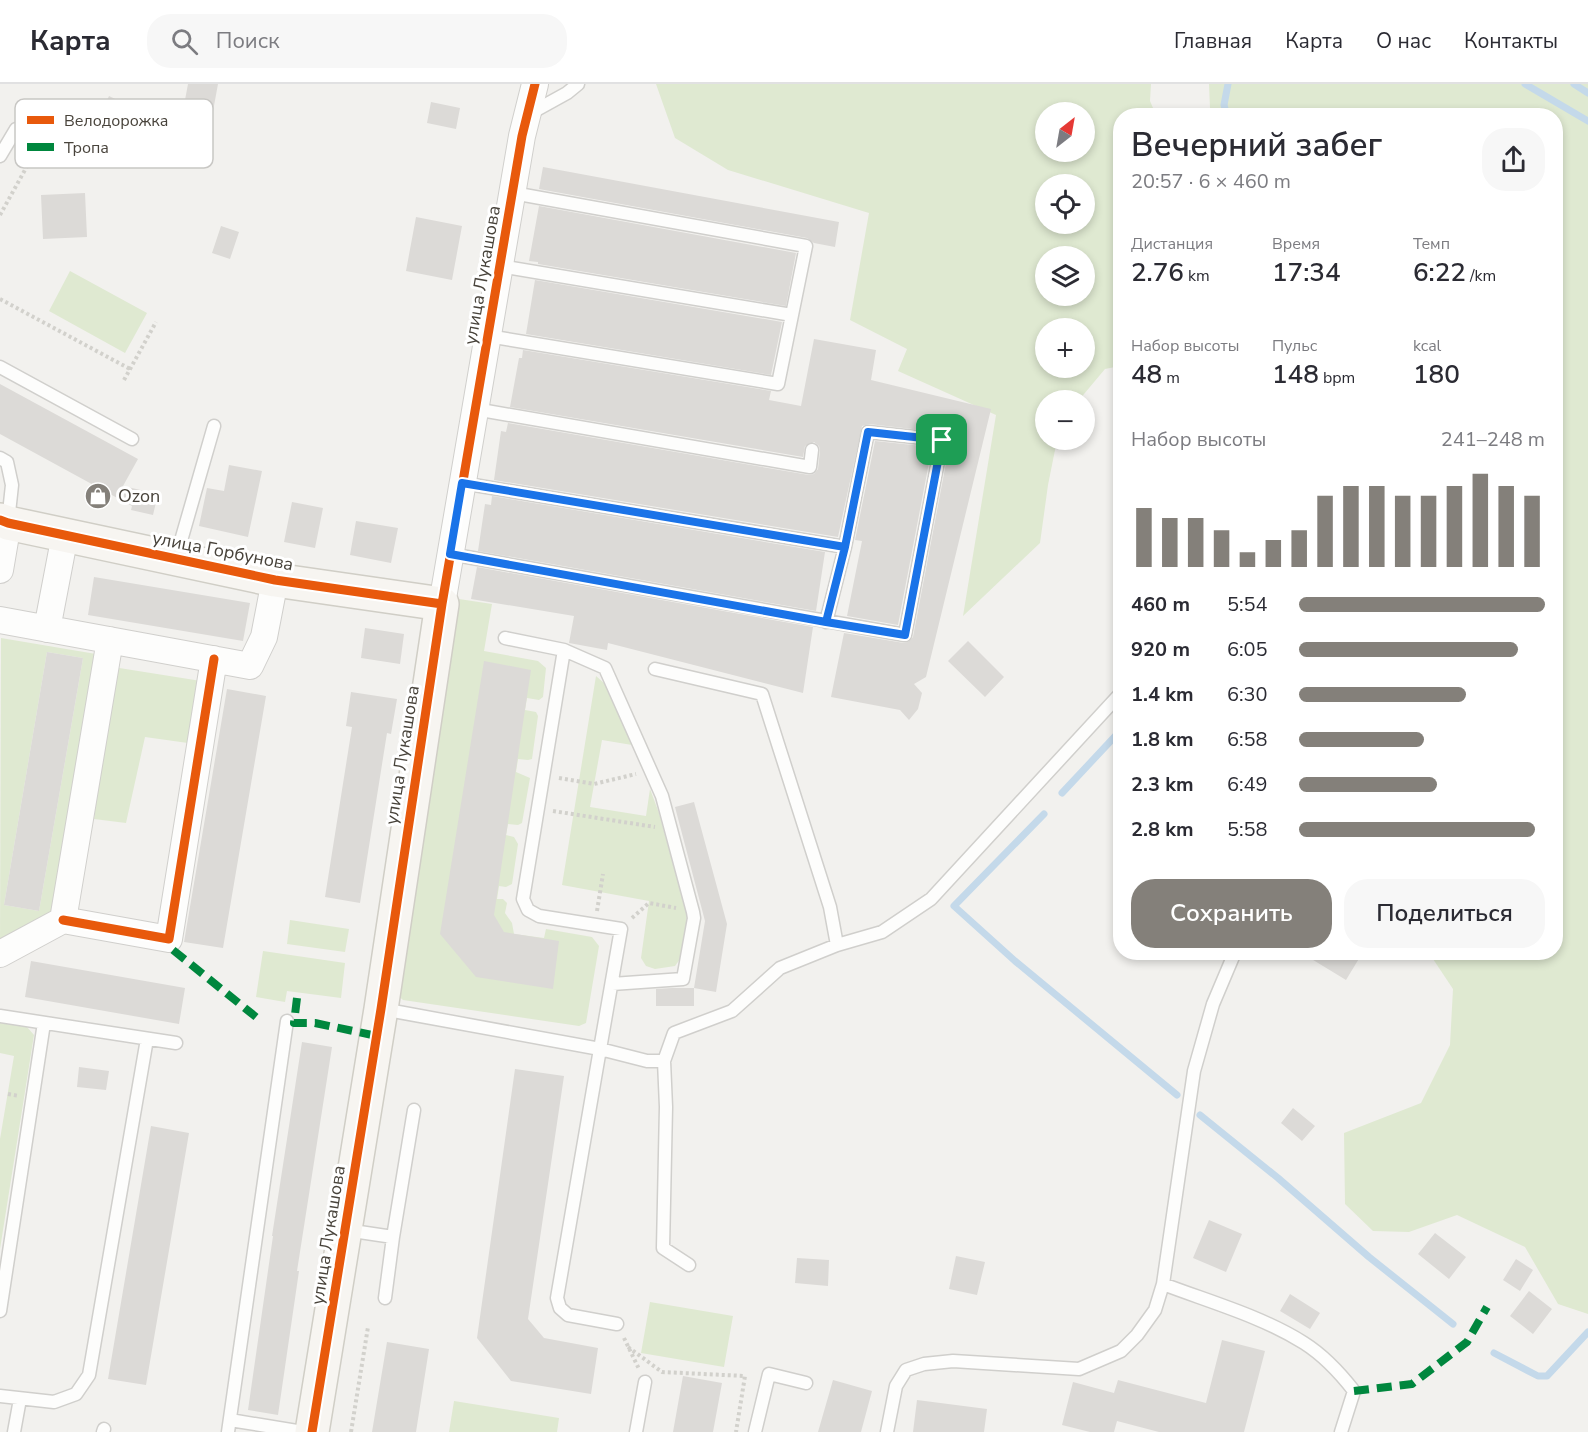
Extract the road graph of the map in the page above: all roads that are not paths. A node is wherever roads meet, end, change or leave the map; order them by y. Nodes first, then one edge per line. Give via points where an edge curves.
1 (535, 84) edge
2 (578, 84) edge
3 (528, 114) junction
4 (15, 131) edge
5 (0, 156) edge
6 (513, 193) junction
7 (500, 266) junction
8 (792, 315) junction
9 (488, 336) junction
10 (0, 367) edge
11 (475, 409) junction
12 (214, 426) dead end
13 (132, 439) dead end
14 (812, 450) dead end
15 (0, 458) edge
16 (462, 483) junction
17 (4, 522) edge
18 (65, 535) junction
19 (845, 547) junction
20 (450, 554) junction
21 (176, 558) junction
22 (0, 570) edge
23 (275, 580) junction
24 (442, 604) junction
25 (0, 620) edge
26 (826, 622) junction
27 (47, 629) junction
28 (505, 638) dead end
29 (110, 640) junction
30 (564, 650) junction
31 (214, 659) junction
32 (655, 669) dead end
33 (1113, 702) edge
34 (63, 920) junction
35 (837, 945) junction
36 (0, 954) edge
37 (1231, 960) edge
38 (612, 984) junction
39 (381, 1009) junction
40 (0, 1016) edge
41 (287, 1022) dead end
42 (44, 1023) junction
43 (147, 1039) junction
44 (176, 1043) dead end
45 (600, 1049) junction
46 (664, 1061) junction
47 (414, 1110) dead end
48 (345, 1230) junction
49 (393, 1237) junction
50 (689, 1265) dead end
51 (1162, 1284) junction
52 (385, 1298) dead end
53 (0, 1311) edge
54 (617, 1324) road end
55 (645, 1382) road end
56 (806, 1383) dead end
57 (0, 1396) edge
58 (20, 1399) junction
59 (229, 1426) edge
60 (14, 1432) edge
61 (303, 1432) edge
62 (312, 1432) edge
63 (636, 1432) edge
64 (754, 1432) edge
65 (887, 1432) edge
66 (1341, 1432) edge

1 - 3 street, улица Лукашова
2 - 3 lane
3 - 6 street, улица Лукашова
4 - 5 lane
6 - 7 street, улица Лукашова
6 - 8 lane via 806,246
7 - 8 lane
7 - 9 street, улица Лукашова
8 - 9 lane via 778,384
9 - 11 street, улица Лукашова
10 - 13 lane
11 - 14 lane via 810,467
11 - 16 street, улица Лукашова
12 - 21 lane
15 - 17 lane via 8,462 12,485
16 - 19 lane
16 - 20 street, улица Лукашова
17 - 18 street, улица Горбунова
17 - 22 street
18 - 21 street, улица Горбунова
18 - 27 street
19 - 26 lane
19 - 26 lane via 868,432 942,440 905,635
20 - 24 street, улица Лукашова
20 - 26 lane
21 - 23 street, улица Горбунова
23 - 24 street, улица Горбунова
23 - 31 street via 264,637 250,666
24 - 39 street, улица Лукашова
25 - 27 street
27 - 29 street
28 - 30 lane
29 - 31 street
29 - 34 street
30 - 38 lane via 523,899 528,910 539,916 621,929
30 - 38 lane via 605,668 662,796 694,918 683,979
31 - 34 street via 169,939
32 - 35 lane via 762,694 830,908
33 - 35 lane via 931,899 882,932
34 - 36 street
35 - 46 lane via 780,968 732,1011 674,1033
37 - 51 lane via 1213,1004 1194,1071
38 - 45 lane
39 - 45 lane
39 - 48 street, улица Лукашова
40 - 42 lane
41 - 59 lane
42 - 43 lane
42 - 53 lane
43 - 44 lane
43 - 58 lane via 89,1376 76,1394 54,1402
45 - 46 lane via 647,1061
45 - 54 lane via 557,1298 568,1315
46 - 50 lane via 663,1248
47 - 49 lane
48 - 49 lane
48 - 62 street, улица Лукашова
49 - 52 lane
51 - 65 lane via 1155,1310 1137,1335 1120,1351 1079,1370 953,1361 906,1370 896,1386
51 - 66 lane via 1254,1318 1305,1343 1338,1371 1354,1391
55 - 63 lane
56 - 64 lane via 769,1374
57 - 58 lane
58 - 60 lane
59 - 61 lane

